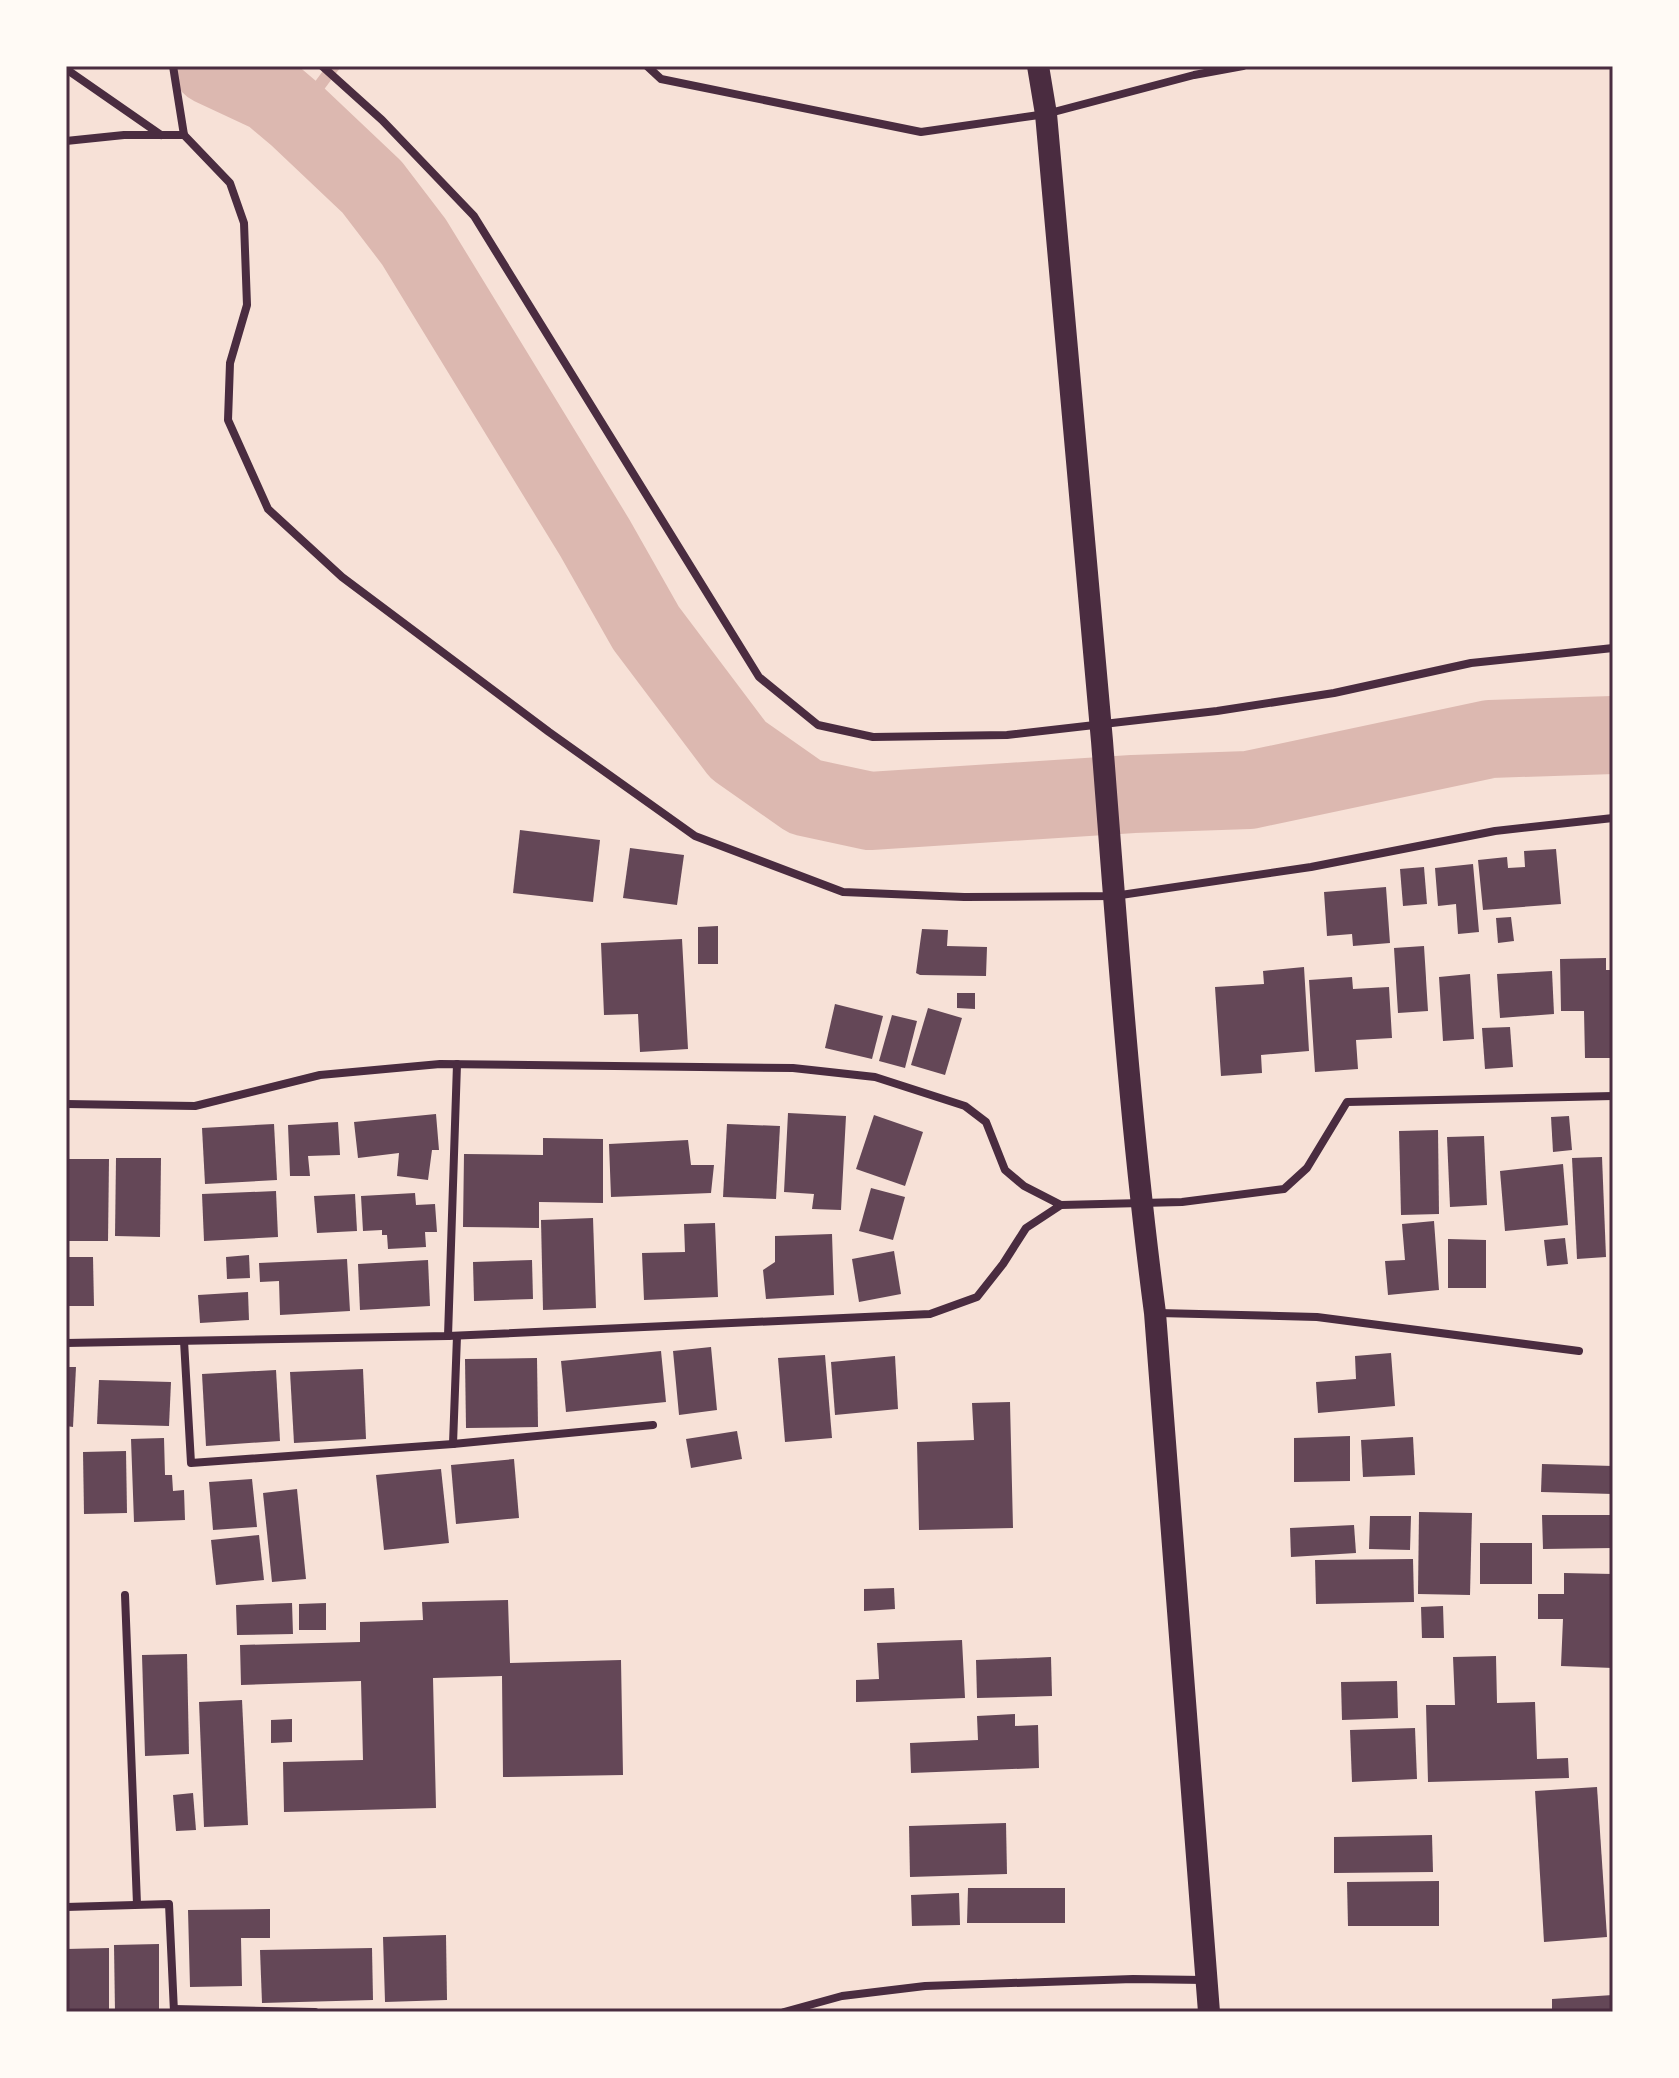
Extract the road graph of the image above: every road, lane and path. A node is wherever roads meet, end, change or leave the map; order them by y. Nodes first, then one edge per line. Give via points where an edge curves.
1 (173, 66) edge
2 (322, 66) edge
3 (647, 66) edge
4 (1038, 66) edge
5 (1243, 66) edge
6 (66, 69) edge
7 (1046, 114) junction
8 (162, 135) junction
9 (184, 135) junction
10 (66, 141) edge
11 (1613, 648) edge
12 (1101, 732) junction
13 (1613, 818) edge
14 (1114, 896) junction
15 (457, 1064) junction
16 (1613, 1096) edge
17 (66, 1104) edge
18 (1140, 1203) junction
19 (1061, 1205) junction
20 (1155, 1313) junction
21 (453, 1336) junction
22 (184, 1341) junction
23 (66, 1343) edge
24 (1579, 1351) dead end
25 (653, 1425) dead end
26 (453, 1444) junction
27 (125, 1595) dead end
28 (137, 1904) junction
29 (66, 1907) edge
30 (1206, 1980) junction
31 (174, 2010) edge
32 (315, 2012) edge
33 (784, 2012) edge
34 (1209, 2012) edge

1 - 9 street
2 - 12 street via 474,216 759,677 818,725 873,737
3 - 7 street via 661,79 921,132
4 - 7 highway
5 - 7 street
6 - 8 street
7 - 12 highway
8 - 9 street
8 - 10 street
9 - 14 street via 230,183 244,223 247,305 230,363 228,420 268,509 342,577 695,836 843,892
11 - 12 street via 1471,663 1334,693
12 - 14 highway
13 - 14 street via 1495,831 1311,867
14 - 18 highway
15 - 17 street via 320,1075 195,1106
15 - 19 street via 793,1068 875,1077 965,1106 986,1122 1005,1170
15 - 21 street
16 - 18 street via 1347,1102 1307,1168 1284,1189
18 - 19 street
18 - 20 highway
19 - 21 street via 1026,1228 977,1297 930,1314
20 - 24 street via 1317,1317
20 - 30 highway
21 - 22 street
21 - 26 street
22 - 23 street
22 - 26 street via 191,1463
25 - 26 street
27 - 28 street
28 - 29 street
28 - 31 street via 169,1904
30 - 33 street via 925,1986 842,1996
30 - 34 highway
31 - 32 street

